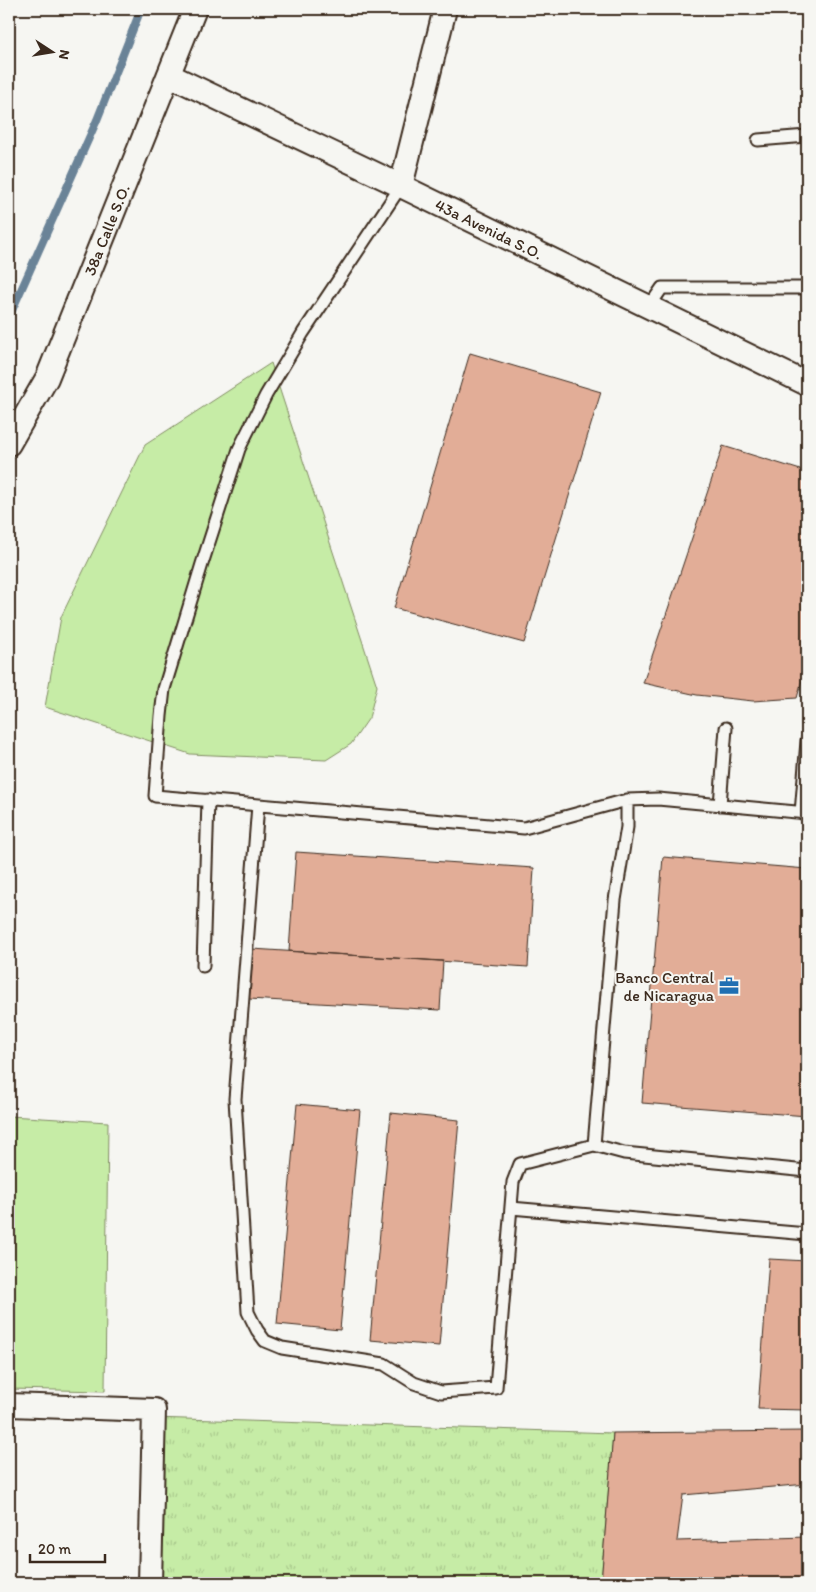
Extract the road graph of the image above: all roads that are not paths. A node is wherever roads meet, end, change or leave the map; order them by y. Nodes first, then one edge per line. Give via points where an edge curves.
1 (195, 9) edge
2 (445, 9) edge
3 (169, 75) junction
4 (807, 136) edge
5 (758, 140) dead end
6 (401, 186) junction
7 (807, 288) edge
8 (649, 307) junction
9 (807, 384) edge
10 (9, 444) edge
11 (726, 728) dead end
12 (807, 741) edge
13 (208, 800) junction
14 (627, 800) junction
15 (258, 804) junction
16 (720, 805) junction
17 (804, 813) edge
18 (203, 966) dead end
19 (594, 1146) junction
20 (807, 1171) edge
21 (511, 1208) junction
22 (807, 1234) edge
23 (9, 1405) edge
24 (150, 1583) edge

1 - 3 street, 38a Calle S.O.
2 - 6 street
3 - 6 street, 43a Avenida S.O.
3 - 10 street, 38a Calle S.O. via 46,378
4 - 5 lane
6 - 8 street, 43a Avenida S.O.
6 - 13 lane via 303,333 266,395 239,449 202,564 164,689 155,796
7 - 8 lane via 662,288
8 - 9 street, 43a Avenida S.O.
11 - 16 lane
12 - 17 lane
13 - 15 lane
13 - 18 lane
14 - 15 lane via 524,828
14 - 16 lane via 658,799
14 - 19 lane via 627,827 615,900
15 - 21 lane via 235,1099 248,1312 256,1330 265,1341 282,1348 384,1364 414,1384 441,1392 496,1388
16 - 17 lane
19 - 20 lane via 624,1153
19 - 21 lane via 520,1164 513,1182
21 - 22 lane
23 - 24 street via 154,1410

